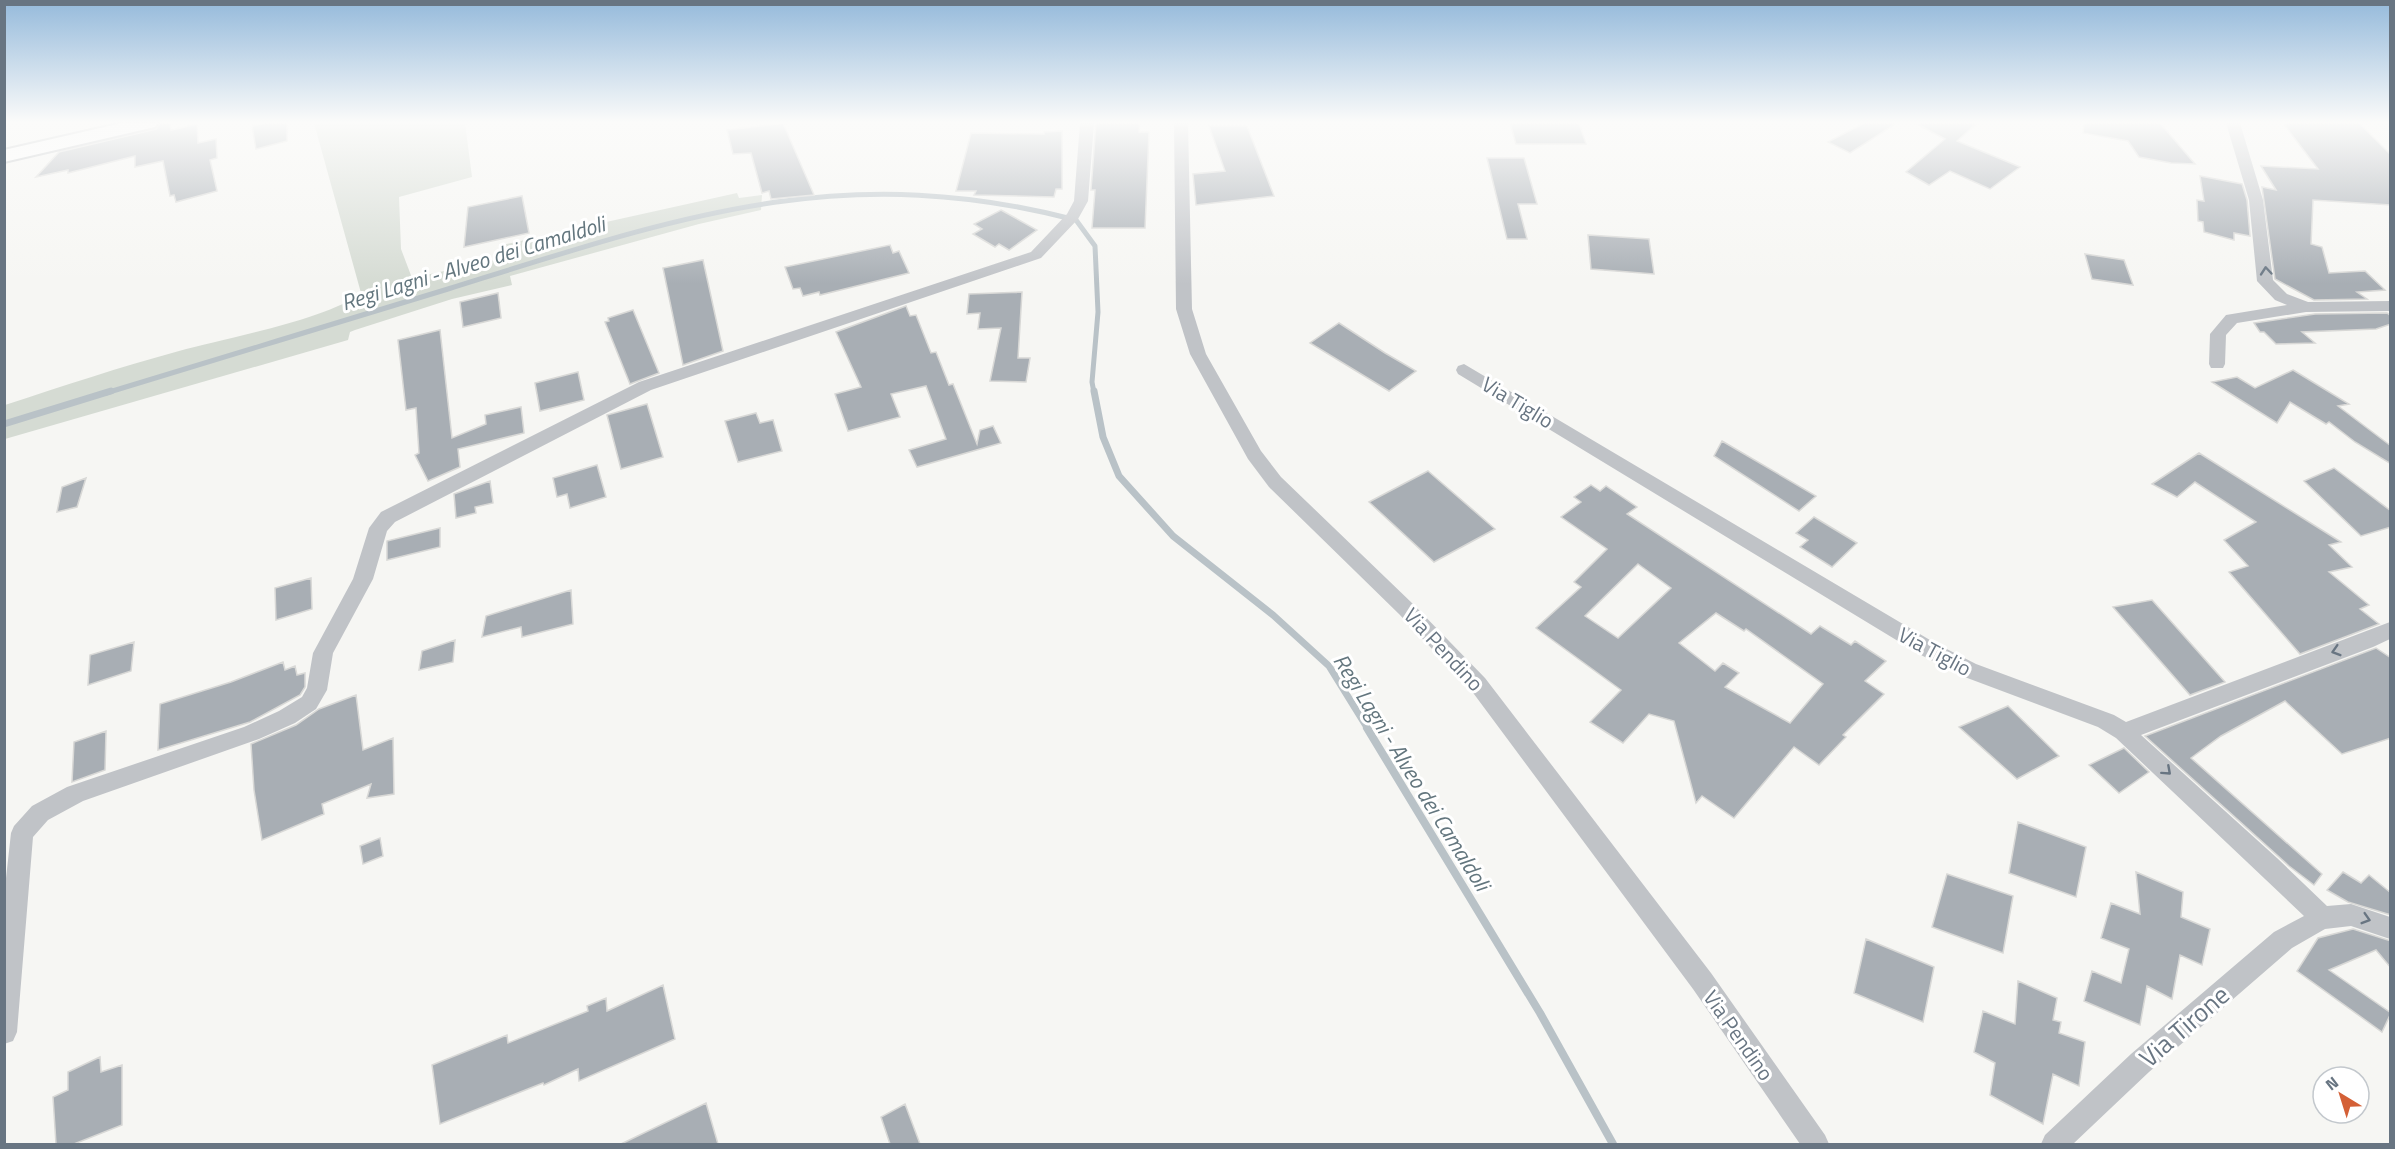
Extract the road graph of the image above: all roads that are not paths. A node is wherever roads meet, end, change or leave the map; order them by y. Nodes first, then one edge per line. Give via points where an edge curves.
1 (1083, 177) edge
2 (1182, 177) edge
3 (2251, 177) edge
4 (2391, 306) edge
5 (2306, 307) junction
6 (2217, 364) dead end
7 (1464, 370) dead end
8 (2391, 630) edge
9 (2124, 732) junction
10 (2322, 918) junction
11 (2391, 928) edge
12 (4, 1032) edge
13 (1816, 1144) edge
14 (2054, 1144) edge

1 - 12 street via 1081,201 1070,220 1036,255 645,386 388,517 378,528 363,579 323,653 317,690 309,703 251,733 75,794 40,813 22,833
2 - 13 street, Via Pendino via 1184,309 1198,354 1254,455 1275,482 1478,684 1702,981
5 -> 3 street via 2281,297 2265,281 2263,230
4 - 5 street
5 - 6 street via 2232,319 2218,334
7 - 9 street, Via Tiglio via 1928,650 1969,670 2106,721
8 -> 9 street
9 -> 10 street, Via Tiglio
10 -> 11 street via 2351,915
10 - 14 street, Via Tirone via 2283,940 2140,1063

